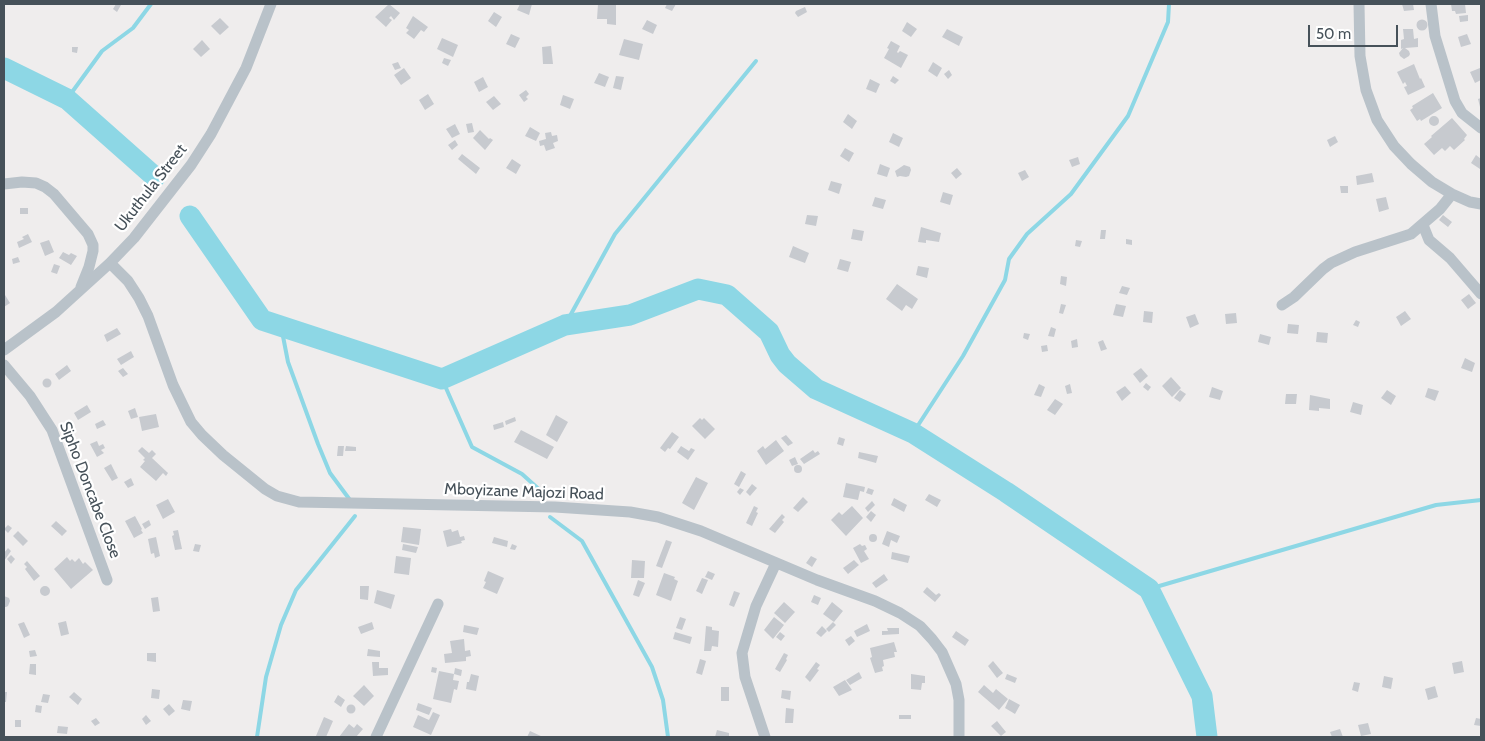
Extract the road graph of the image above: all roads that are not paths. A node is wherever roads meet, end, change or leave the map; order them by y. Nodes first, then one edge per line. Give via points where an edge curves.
1 (271, 4) edge
2 (1359, 4) edge
3 (1432, 4) edge
4 (1481, 128) edge
5 (4, 184) edge
6 (1452, 194) junction
7 (1481, 204) edge
8 (1423, 225) junction
9 (110, 263) junction
10 (79, 291) junction
11 (1481, 294) edge
12 (1282, 305) dead end
13 (4, 350) edge
14 (4, 365) edge
15 (776, 563) junction
16 (107, 580) dead end
17 (438, 604) dead end
18 (376, 737) edge
19 (765, 737) edge
20 (958, 737) edge

1 - 9 street, Ukuthula Street via 246,68 211,134 180,180
2 - 6 street via 1360,56 1366,90 1378,120 1394,146 1411,164
3 - 4 street via 1435,36 1455,101 1462,113
5 - 10 street via 36,183 45,187 88,234 93,251
6 - 7 street
6 - 8 street
8 - 11 street via 1430,240
8 - 12 street via 1411,234 1331,263
9 - 10 street, Ukuthula Street
9 - 15 street, Mboyizane Majozi Road via 139,298 191,422 223,455 277,496 299,502 555,507 630,512 701,531
10 - 13 street, Ukuthula Street
14 - 16 street, Sipho Doncabe Close via 52,430
15 - 19 street via 756,606 742,653 745,677
15 - 20 street, Mboyizane Majozi Road via 883,605 920,626 942,652 954,678 959,700
17 - 18 street

